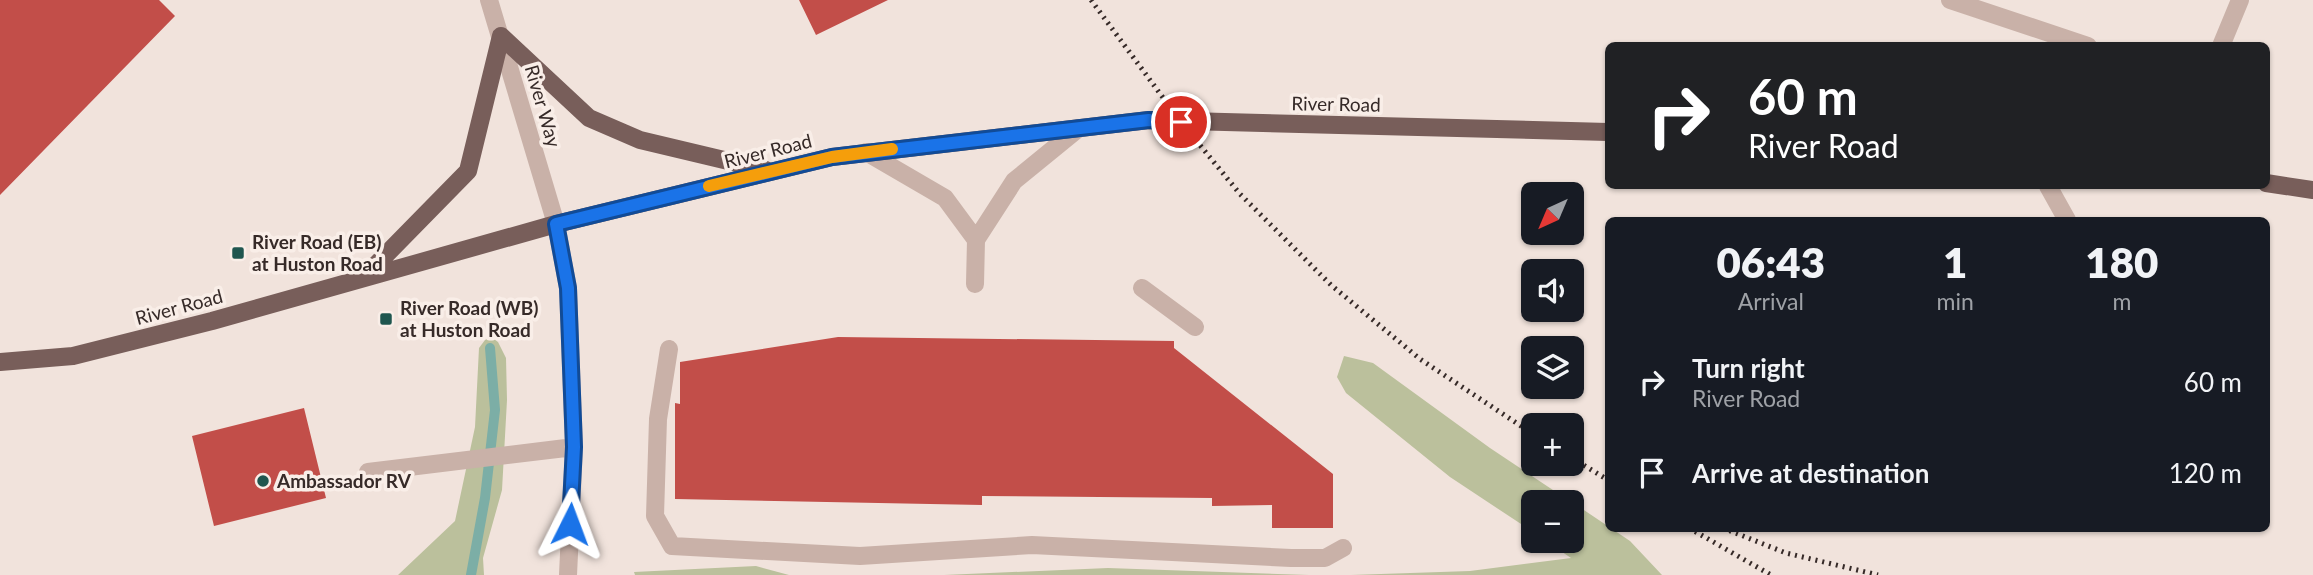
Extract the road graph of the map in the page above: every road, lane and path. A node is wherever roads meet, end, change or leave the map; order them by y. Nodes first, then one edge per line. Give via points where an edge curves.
1 (489, 0) edge
2 (1950, 0) edge
3 (2240, 0) edge
4 (501, 36) junction
5 (2076, 42) edge
6 (2223, 42) edge
7 (1079, 128) junction
8 (1605, 131) edge
9 (866, 152) junction
10 (772, 171) junction
11 (2270, 184) edge
12 (2050, 189) edge
13 (2313, 190) edge
14 (2065, 217) edge
15 (556, 224) junction
16 (975, 240) junction
17 (365, 276) junction
18 (975, 284) dead end
19 (1142, 288) dead end
20 (1195, 327) dead end
21 (669, 349) dead end
22 (0, 362) edge
23 (574, 447) junction
24 (368, 472) dead end
25 (1343, 548) dead end
26 (568, 575) edge

1 - 4 street, River Way
2 - 5 street
3 - 6 street
4 - 10 main road via 589,118 639,140
4 - 15 street, River Way
4 - 17 main road via 468,171
7 - 8 main road, River Road via 1149,120
7 - 9 main road, River Road
7 - 16 street via 1014,181
9 - 10 main road, River Road
9 - 16 street via 946,198
10 - 15 main road, River Road
11 - 13 main road
12 - 14 street
15 - 17 main road, River Road
15 - 23 street, River Way via 568,288
16 - 18 street
17 - 22 main road, River Road via 73,356
19 - 20 street
21 - 25 street via 658,419 655,516 672,546 860,556 1032,545 1290,558 1325,558
23 - 24 street
23 - 26 street, River Way

